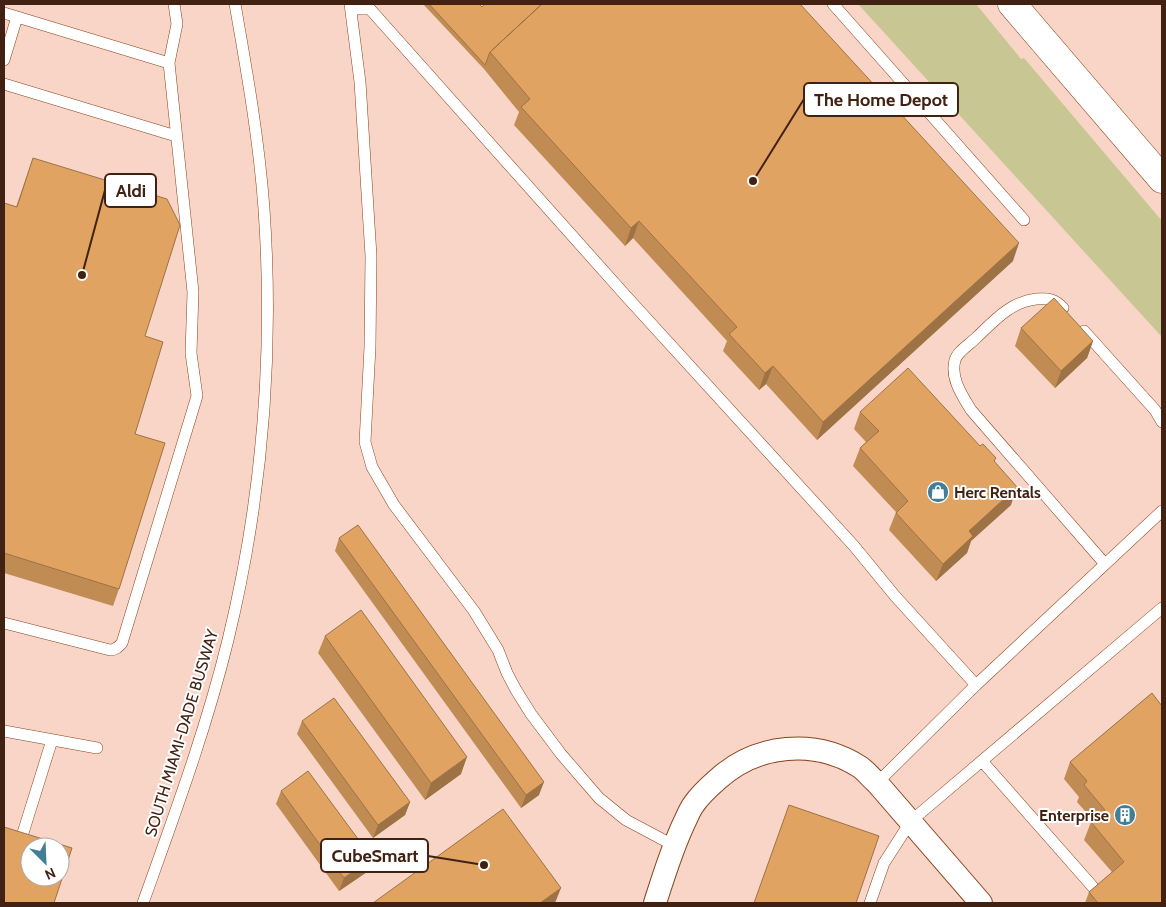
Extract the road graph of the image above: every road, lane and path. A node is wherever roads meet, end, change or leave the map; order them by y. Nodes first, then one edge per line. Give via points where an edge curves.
1 (174, 4) edge
2 (236, 4) edge
3 (833, 4) edge
4 (1012, 4) edge
5 (350, 7) edge
6 (4, 13) edge
7 (17, 17) junction
8 (4, 60) edge
9 (169, 63) junction
10 (4, 84) edge
11 (176, 136) junction
12 (1162, 179) edge
13 (1024, 220) dead end
14 (1162, 422) edge
15 (1162, 512) edge
16 (1105, 564) junction
17 (1162, 608) edge
18 (4, 623) edge
19 (976, 685) junction
20 (4, 731) edge
21 (52, 740) junction
22 (97, 748) dead end
23 (982, 761) junction
24 (877, 783) junction
25 (911, 821) junction
26 (23, 833) edge
27 (673, 846) junction
28 (1100, 895) edge
29 (143, 903) edge
30 (655, 903) edge
31 (870, 903) edge
32 (980, 903) edge

1 - 9 lane via 177,24
2 - 29 lane, SOUTH MIAMI-DADE BUSWAY via 255,128 266,255 266,368 257,475 240,583 223,659 195,754
3 - 13 lane
4 - 12 highway
5 - 19 lane via 370,9
5 - 27 lane via 360,82 371,256 365,442 372,467 394,505 474,611 531,714 580,778 626,820
6 - 7 lane
7 - 8 lane
7 - 9 lane
9 - 11 lane
10 - 11 lane
11 - 18 lane via 193,292 191,353 197,396 122,643 110,650
14 - 16 lane via 1155,410 1058,302 1048,298 1025,300 1006,310 955,357 953,370 971,410
15 - 16 lane
16 - 19 lane
17 - 23 lane
19 - 24 lane
20 - 21 lane
21 - 22 lane
21 - 26 lane
23 - 25 lane
23 - 28 lane
24 - 25 street
24 - 27 street via 860,768 818,750 774,750 726,772 694,804
25 - 31 lane via 884,863
25 - 32 street
27 - 30 street

